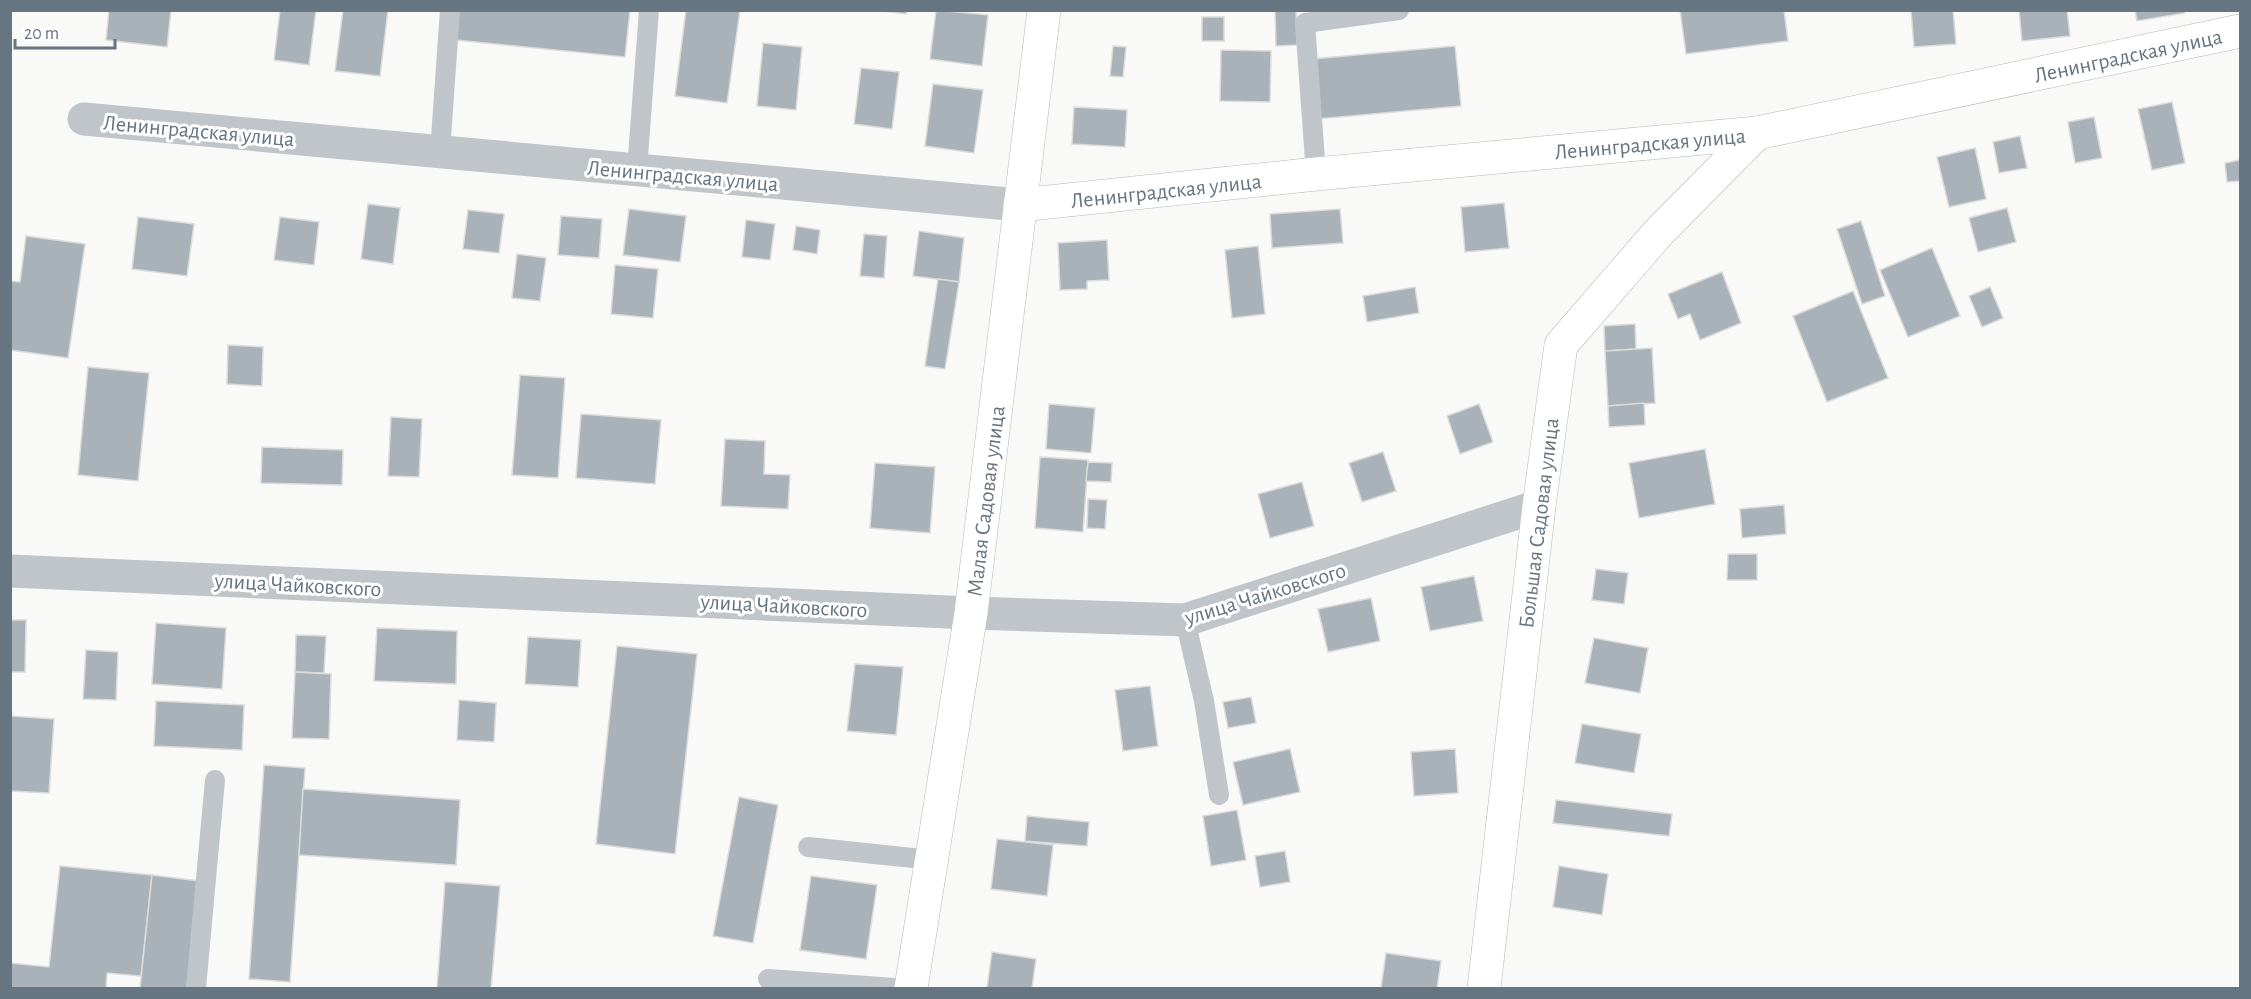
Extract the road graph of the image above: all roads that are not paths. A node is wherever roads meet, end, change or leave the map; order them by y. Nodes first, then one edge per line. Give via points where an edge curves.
1 (450, 10) edge
2 (649, 10) edge
3 (1044, 10) edge
4 (1399, 10) edge
5 (2241, 31) edge
6 (84, 120) dead end
7 (1757, 134) junction
8 (440, 152) junction
9 (637, 170) junction
10 (1316, 174) junction
11 (1020, 205) junction
12 (1539, 506) junction
13 (10, 571) edge
14 (971, 613) junction
15 (1185, 620) junction
16 (215, 780) dead end
17 (1219, 795) dead end
18 (808, 847) dead end
19 (932, 860) junction
20 (768, 979) dead end
21 (196, 988) edge
22 (895, 988) edge
23 (911, 988) edge
24 (1484, 988) edge

1 - 8 lane
2 - 9 lane
3 - 11 main road, Малая Садовая улица
4 - 10 lane via 1305,23
5 - 7 main road, Ленинградская улица
6 - 8 street, Ленинградская улица
7 - 10 main road, Ленинградская улица
7 - 12 main road, Большая Садовая улица via 1659,232 1561,345
8 - 9 street, Ленинградская улица
9 - 11 street, Ленинградская улица
10 - 11 main road, Ленинградская улица
11 - 14 main road, Малая Садовая улица
12 - 15 street, улица Чайковского
12 - 24 main road, Большая Садовая улица
13 - 14 street, улица Чайковского
14 - 15 street, улица Чайковского
14 - 19 main road, Малая Садовая улица
15 - 17 lane via 1204,701
16 - 21 lane
18 - 19 lane
19 - 23 main road, Малая Садовая улица
20 - 22 lane

